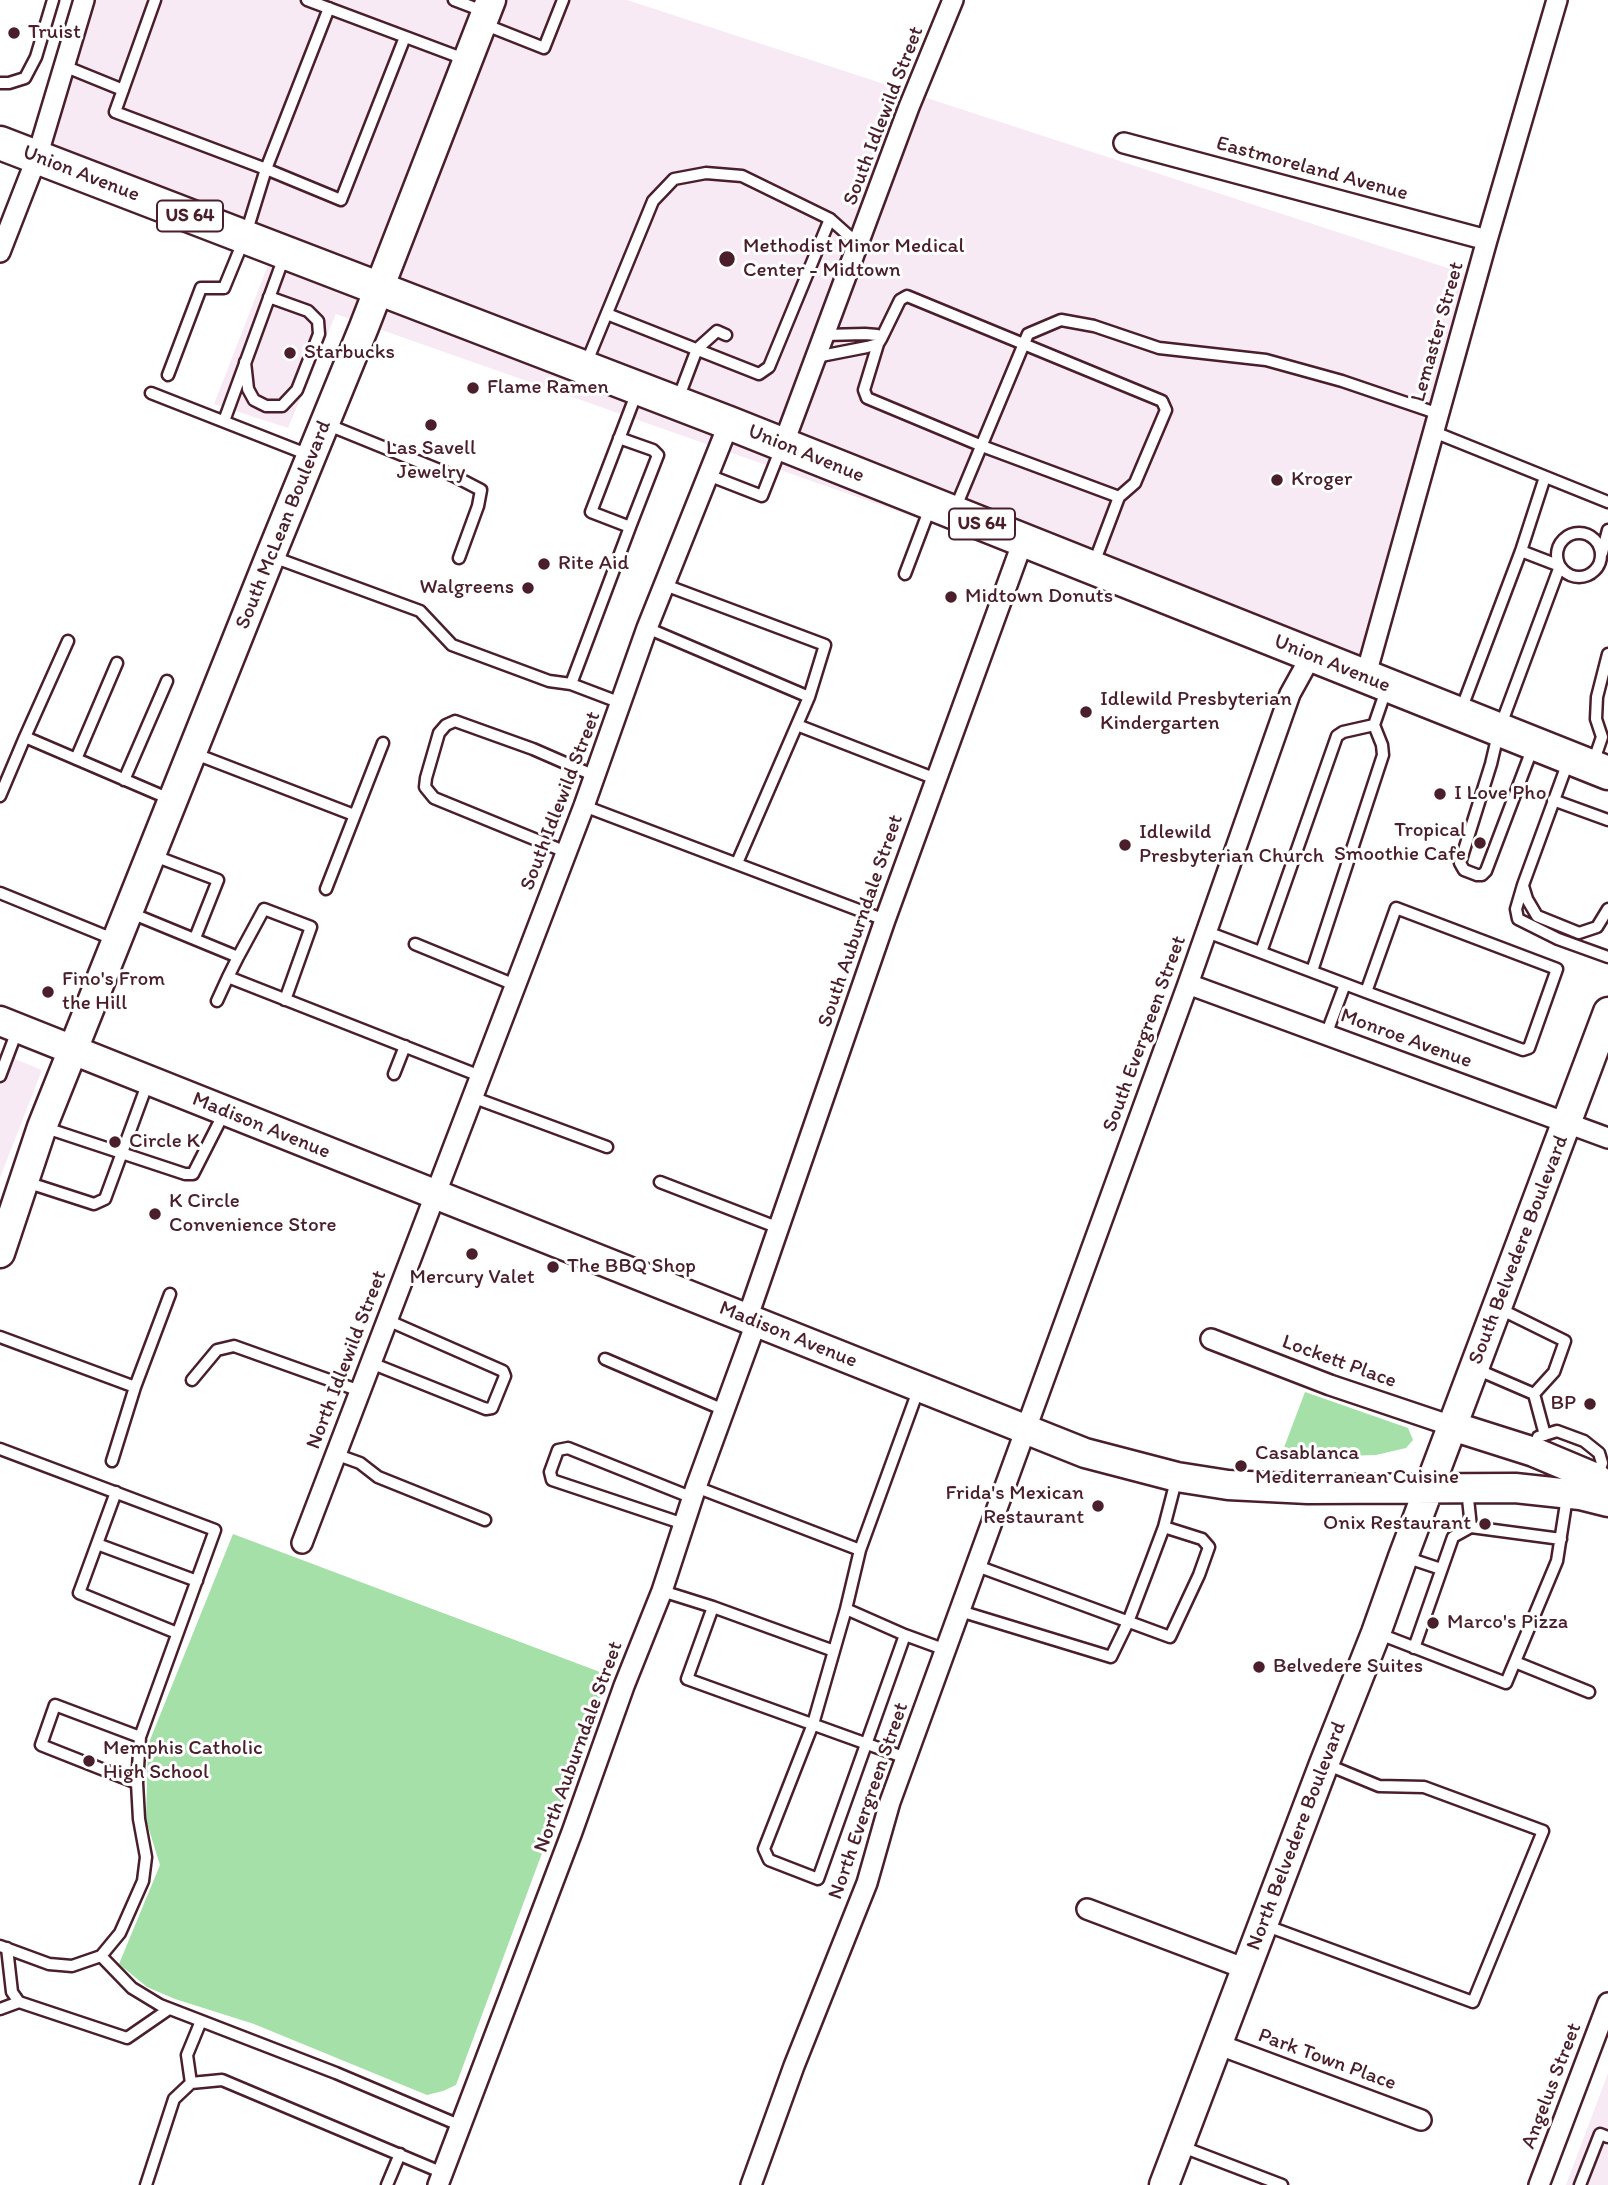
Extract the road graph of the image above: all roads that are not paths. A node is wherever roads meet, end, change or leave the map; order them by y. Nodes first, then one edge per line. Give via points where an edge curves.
1 (53, 0) edge
2 (84, 0) edge
3 (155, 0) edge
4 (307, 0) edge
5 (454, 0) edge
6 (563, 0) edge
7 (953, 0) edge
8 (1557, 0) edge
9 (329, 8) junction
10 (487, 12) edge
11 (405, 37) junction
12 (467, 61) junction
13 (64, 66) junction
14 (0, 83) edge
15 (122, 90) junction
16 (0, 143) edge
17 (1125, 143) dead end
18 (37, 158) junction
19 (266, 169) junction
20 (830, 219) junction
21 (245, 237) junction
22 (1488, 240) junction
23 (859, 245) junction
24 (0, 252) edge
25 (285, 253) junction
26 (379, 289) junction
27 (269, 298) junction
28 (607, 314) junction
29 (726, 335) dead end
30 (824, 335) junction
31 (879, 341) junction
32 (1024, 344) junction
33 (697, 349) junction
34 (764, 350) dead end
35 (775, 354) junction
36 (815, 358) junction
37 (245, 362) junction
38 (584, 368) junction
39 (168, 375) dead end
40 (639, 388) junction
41 (151, 393) dead end
42 (677, 403) junction
43 (224, 421) junction
44 (729, 423) junction
45 (1436, 423) junction
46 (326, 424) junction
47 (619, 438) junction
48 (783, 444) junction
49 (982, 446) junction
50 (313, 456) junction
51 (708, 475) junction
52 (1545, 477) junction
53 (1119, 497) junction
54 (1608, 502) edge
55 (943, 509) junction
56 (631, 527) junction
57 (1608, 530) edge
58 (1023, 541) junction
59 (1521, 551) junction
60 (1602, 553) junction
61 (270, 556) junction
62 (459, 558) dead end
63 (1560, 566) junction
64 (1092, 568) junction
65 (905, 574) dead end
66 (664, 584) junction
67 (647, 628) junction
68 (68, 641) dead end
69 (1608, 654) edge
70 (1311, 656) junction
71 (117, 663) dead end
72 (167, 681) dead end
73 (1376, 682) junction
74 (570, 684) junction
75 (809, 697) junction
76 (621, 704) junction
77 (1459, 715) junction
78 (797, 725) junction
79 (1374, 725) junction
80 (1499, 730) junction
81 (1605, 736) edge
82 (25, 737) junction
83 (383, 743) dead end
84 (1534, 744) junction
85 (192, 752) junction
86 (76, 760) junction
87 (1590, 766) edge
88 (595, 776) junction
89 (936, 779) junction
90 (124, 780) junction
91 (0, 796) edge
92 (1553, 800) junction
93 (173, 801) junction
94 (584, 806) junction
95 (354, 815) junction
96 (1608, 820) edge
97 (566, 852) junction
98 (152, 855) junction
99 (737, 863) junction
100 (1523, 885) junction
101 (326, 889) dead end
102 (0, 893) edge
103 (1608, 909) edge
104 (128, 912) junction
105 (885, 920) junction
106 (1207, 932) junction
107 (195, 938) junction
108 (117, 941) junction
109 (415, 944) dead end
110 (1261, 952) junction
111 (238, 957) junction
112 (1608, 957) edge
113 (1312, 971) junction
114 (228, 977) junction
115 (1188, 984) junction
116 (1345, 984) junction
117 (515, 985) junction
118 (1366, 992) junction
119 (285, 1000) junction
120 (217, 1001) dead end
121 (1608, 1012) edge
122 (9, 1025) edge
123 (1326, 1035) junction
124 (405, 1046) junction
125 (74, 1049) junction
126 (394, 1074) dead end
127 (0, 1076) edge
128 (480, 1076) junction
129 (148, 1081) junction
130 (472, 1097) junction
131 (225, 1112) junction
132 (1568, 1122) junction
133 (42, 1127) junction
134 (1608, 1138) edge
135 (607, 1147) dead end
136 (122, 1155) junction
137 (24, 1181) junction
138 (660, 1182) dead end
139 (436, 1195) junction
140 (779, 1228) junction
141 (2, 1241) edge
142 (170, 1294) dead end
143 (1497, 1307) junction
144 (387, 1320) junction
145 (752, 1321) junction
146 (0, 1338) edge
147 (1211, 1339) dead end
148 (605, 1359) dead end
149 (370, 1363) junction
150 (1474, 1368) junction
151 (192, 1380) dead end
152 (135, 1387) junction
153 (919, 1387) junction
154 (360, 1391) junction
155 (1534, 1394) junction
156 (724, 1410) junction
157 (1452, 1426) junction
158 (1026, 1430) junction
159 (1539, 1443) junction
160 (0, 1449) edge
161 (335, 1454) junction
162 (112, 1461) dead end
163 (1177, 1477) junction
164 (1429, 1487) junction
165 (1467, 1488) junction
166 (1604, 1489) edge
167 (116, 1492) junction
168 (694, 1493) junction
169 (1568, 1493) junction
170 (485, 1520) dead end
171 (684, 1524) junction
172 (1164, 1527) junction
173 (1471, 1527) junction
174 (1560, 1539) junction
175 (302, 1543) dead end
176 (97, 1544) junction
177 (860, 1550) junction
178 (1403, 1557) junction
179 (976, 1566) junction
180 (1441, 1569) junction
181 (197, 1581) junction
182 (663, 1591) junction
183 (713, 1607) junction
184 (846, 1609) junction
185 (960, 1611) junction
186 (1128, 1622) junction
187 (177, 1633) junction
188 (1376, 1633) junction
189 (905, 1635) junction
190 (1414, 1648) junction
191 (946, 1650) junction
192 (834, 1651) junction
193 (1515, 1662) junction
194 (1589, 1692) dead end
195 (813, 1724) junction
196 (140, 1737) junction
197 (866, 1743) junction
198 (906, 1758) junction
199 (1324, 1764) junction
200 (137, 1783) junction
201 (1087, 1909) dead end
202 (1263, 1924) junction
203 (3, 1947) edge
204 (101, 1956) junction
205 (1246, 1969) junction
206 (19, 2002) junction
207 (1608, 2003) edge
208 (0, 2009) edge
209 (169, 2009) junction
210 (201, 2021) junction
211 (1217, 2044) junction
212 (191, 2083) junction
213 (1421, 2120) dead end
214 (459, 2125) junction
215 (1608, 2137) edge
216 (1179, 2146) junction
217 (400, 2154) junction
218 (440, 2179) edge
219 (146, 2185) edge
220 (387, 2185) edge
221 (751, 2185) edge
222 (1164, 2185) edge
223 (1282, 2185) edge
224 (1539, 2185) edge
225 (1580, 2185) edge

1 - 14 lane via 25,78
2 - 13 street
3 - 15 lane
4 - 9 lane
5 - 10 lane
6 - 10 lane via 544,48
7 - 23 street, South Idlewild Street
8 - 22 street, Lemaster Street
9 - 11 lane
9 - 19 lane
10 - 12 street, South McLean Boulevard
11 - 12 lane
11 - 19 lane via 341,200
12 - 26 street, South McLean Boulevard
13 - 15 lane
13 - 18 street
15 - 19 lane via 115,113
16 - 18 main road, Union Avenue / US 64
17 - 22 street, Eastmoreland Avenue
18 - 21 main road, Union Avenue / US 64
18 - 24 street
19 - 21 lane
20 - 23 lane
20 - 28 lane via 741,176 706,173 674,179 653,201
20 - 35 lane
21 - 25 main road, Union Avenue / US 64
21 - 39 lane via 224,288 201,288
22 - 45 street, Lemaster Street
23 - 30 street, South Idlewild Street
25 - 26 main road, Union Avenue / US 64
25 - 27 lane
26 - 38 main road, Union Avenue / US 64
26 - 46 street, South McLean Boulevard
27 - 37 lane
27 - 37 lane via 308,311 318,321 319,334 298,390 282,406 254,400
28 - 33 lane
28 - 38 lane
29 - 33 lane via 717,331
30 - 31 lane via 877,335
30 - 36 street, South Idlewild Street
31 - 32 lane via 900,300 907,296
31 - 36 lane
31 - 49 lane via 864,390 867,398
32 - 45 lane via 1028,334 1061,320 1094,326 1159,348 1266,360 1342,382
32 - 49 lane
32 - 53 lane via 1163,401 1166,410 1135,483
33 - 35 lane via 759,374 769,368
33 - 42 lane
34 - 35 lane
36 - 48 street, South Idlewild Street
37 - 43 lane
38 - 40 main road, Union Avenue / US 64
40 - 42 main road, Union Avenue / US 64
40 - 47 lane
41 - 43 lane
42 - 44 main road, Union Avenue / US 64
43 - 50 lane
44 - 48 main road, Union Avenue / US 64
44 - 51 street, South Idlewild Street
45 - 52 lane
45 - 73 street, Lemaster Street
46 - 50 street, South McLean Boulevard
46 - 62 lane via 481,490
47 - 56 lane via 658,455
47 - 56 lane via 591,512
48 - 51 lane via 762,496
48 - 55 main road, Union Avenue / US 64
49 - 53 lane
49 - 55 lane
50 - 61 street, South McLean Boulevard
51 - 66 street, South Idlewild Street
52 - 54 lane
52 - 59 lane
53 - 64 lane
55 - 58 main road, Union Avenue / US 64
55 - 65 lane
56 - 74 lane
57 - 60 lane
58 - 64 main road, Union Avenue / US 64
58 - 89 street, South Auburndale Street
59 - 63 lane
59 - 77 lane
60 - 63 lane via 1598,567 1586,576 1571,575
60 - 63 lane via 1596,539 1583,533 1569,535 1559,545
61 - 74 lane via 420,611 453,645 549,681
61 - 85 street, South McLean Boulevard
63 - 80 lane
64 - 70 main road, Union Avenue / US 64
66 - 67 street, South Idlewild Street
66 - 75 lane via 825,645
67 - 75 lane
67 - 76 street, South Idlewild Street
68 - 82 lane
69 - 81 lane via 1596,719
70 - 73 main road, Union Avenue / US 64
70 - 106 street, South Evergreen Street via 1290,694
71 - 86 lane
72 - 90 lane
73 - 77 main road, Union Avenue / US 64
73 - 79 lane
74 - 76 lane
75 - 78 lane
76 - 88 street, South Idlewild Street
77 - 80 main road, Union Avenue / US 64
78 - 89 lane
78 - 99 lane
79 - 110 lane via 1337,736
79 - 113 lane via 1383,755
80 - 84 main road, Union Avenue / US 64
80 - 84 lane via 1460,863 1464,870 1477,875 1486,871
81 - 87 lane
82 - 86 lane
82 - 91 lane
83 - 95 lane
84 - 87 main road, Union Avenue / US 64
85 - 93 street, South McLean Boulevard
85 - 95 lane
86 - 90 lane
87 - 92 lane
88 - 94 street, South Idlewild Street
88 - 97 lane via 455,721 439,733 425,787 434,798
89 - 105 street, South Auburndale Street
90 - 93 lane
92 - 96 lane
92 - 100 lane
93 - 98 street, South McLean Boulevard
94 - 97 street, South Idlewild Street
94 - 99 lane
95 - 101 lane
97 - 117 street, South Idlewild Street
98 - 104 street, South McLean Boulevard
98 - 107 lane via 218,880
99 - 105 lane
100 - 103 lane via 1537,916 1579,933 1597,927
100 - 112 lane via 1518,919
102 - 108 lane
104 - 107 lane
104 - 108 street, South McLean Boulevard
105 - 140 street, South Auburndale Street
106 - 110 lane
106 - 115 street, South Evergreen Street
107 - 111 lane
108 - 125 street, South McLean Boulevard
109 - 117 lane
110 - 113 lane
111 - 114 lane
111 - 119 lane via 264,909 312,927
113 - 116 lane
114 - 119 lane
114 - 120 lane
115 - 123 street, Monroe Avenue
115 - 158 street, South Evergreen Street
116 - 118 lane
116 - 123 lane
117 - 128 street, South Idlewild Street
118 - 118 lane via 1523,1050 1529,1048 1557,969 1396,908
119 - 124 lane
121 - 132 street, South Belvedere Boulevard
122 - 125 street, Madison Avenue
122 - 127 lane
123 - 132 street, Monroe Avenue
124 - 126 lane
124 - 128 lane
125 - 129 street, Madison Avenue
125 - 133 street, South McLean Boulevard
128 - 130 street, South Idlewild Street
129 - 131 street, Madison Avenue
129 - 136 lane
130 - 135 lane
130 - 139 street, South Idlewild Street
131 - 136 lane via 193,1174
131 - 139 street, Madison Avenue
132 - 134 street, Monroe Avenue
132 - 143 street, South Belvedere Boulevard
133 - 136 lane
133 - 137 street, South McLean Boulevard
136 - 137 lane via 105,1199 93,1204
137 - 141 street, South McLean Boulevard
138 - 140 lane
139 - 144 street, North Idlewild Street
139 - 145 street, Madison Avenue
140 - 145 street, South Auburndale Street
142 - 152 lane
143 - 150 street, South Belvedere Boulevard
143 - 155 lane via 1565,1341 1554,1372
144 - 149 street, North Idlewild Street
144 - 149 lane via 503,1371 505,1376 492,1408 486,1409
145 - 153 street, Madison Avenue
145 - 156 street, North Auburndale Street
146 - 152 lane
147 - 157 street, Lockett Place
148 - 156 lane
149 - 154 street, North Idlewild Street
150 - 155 lane
150 - 157 street, South Belvedere Boulevard
151 - 154 lane via 217,1350 234,1346
152 - 162 lane
153 - 158 street, Madison Avenue
153 - 177 lane
154 - 161 street, North Idlewild Street
155 - 159 lane
156 - 168 street, North Auburndale Street
157 - 159 street
157 - 164 street, South Belvedere Boulevard
158 - 163 street, Madison Avenue via 1085,1453
158 - 179 street, North Evergreen Street
159 - 166 street
160 - 167 lane
161 - 170 lane via 360,1463 378,1477
161 - 175 street, North Idlewild Street
163 - 164 street, Madison Avenue via 1280,1488
163 - 172 lane
164 - 165 street, Madison Avenue
164 - 178 street, North Belvedere Boulevard
165 - 169 street, Madison Avenue
165 - 173 lane
166 - 169 street, Madison Avenue
167 - 176 lane
167 - 181 lane via 215,1530
168 - 171 street, North Auburndale Street
168 - 171 lane via 568,1448 558,1450 550,1472 551,1480
168 - 177 lane
169 - 174 lane
171 - 182 street, North Auburndale Street
172 - 186 lane
172 - 186 lane via 1207,1542 1199,1575 1170,1637
173 - 174 lane
173 - 180 lane via 1453,1537
174 - 193 lane via 1557,1561
176 - 181 lane
176 - 187 lane via 79,1593
177 - 184 lane
178 - 180 lane
178 - 188 street, North Belvedere Boulevard
179 - 185 street, North Evergreen Street
179 - 186 lane
180 - 190 lane
181 - 187 lane
182 - 183 lane
182 - 214 street, North Auburndale Street
183 - 192 lane
183 - 195 lane via 687,1679
184 - 189 lane
184 - 192 lane
185 - 186 lane via 1111,1657
185 - 191 street, North Evergreen Street
187 - 196 lane
188 - 190 lane
188 - 199 street, North Belvedere Boulevard
189 - 191 lane
189 - 197 lane
190 - 193 lane via 1506,1683
191 - 198 street, North Evergreen Street
192 - 195 lane
193 - 194 lane
195 - 197 lane
195 - 197 lane via 764,1849 769,1860 818,1879
196 - 200 lane
196 - 200 lane via 55,1705 41,1745
197 - 198 lane
198 - 221 street, North Evergreen Street via 867,1883
199 - 202 street, North Belvedere Boulevard
199 - 202 lane via 1379,1786 1423,1787 1543,1831 1473,2002
200 - 204 lane via 146,1857 143,1881 120,1933
201 - 205 street
202 - 205 street, North Belvedere Boulevard
203 - 204 lane via 49,1964 72,1966
203 - 206 lane via 12,1992
204 - 209 lane via 132,1988
205 - 211 street, North Belvedere Boulevard
206 - 208 lane
206 - 209 lane via 127,2038
207 - 224 street, Angelus Street
209 - 210 lane
210 - 212 lane via 187,2055
210 - 214 lane
211 - 213 street, Park Town Place
211 - 216 street, North Belvedere Boulevard
212 - 217 lane via 222,2080
212 - 219 lane via 174,2099
214 - 218 street, North Auburndale Street
215 - 225 lane via 1600,2134
216 - 222 street, North Belvedere Boulevard
216 - 223 lane
217 - 218 lane
217 - 220 lane

